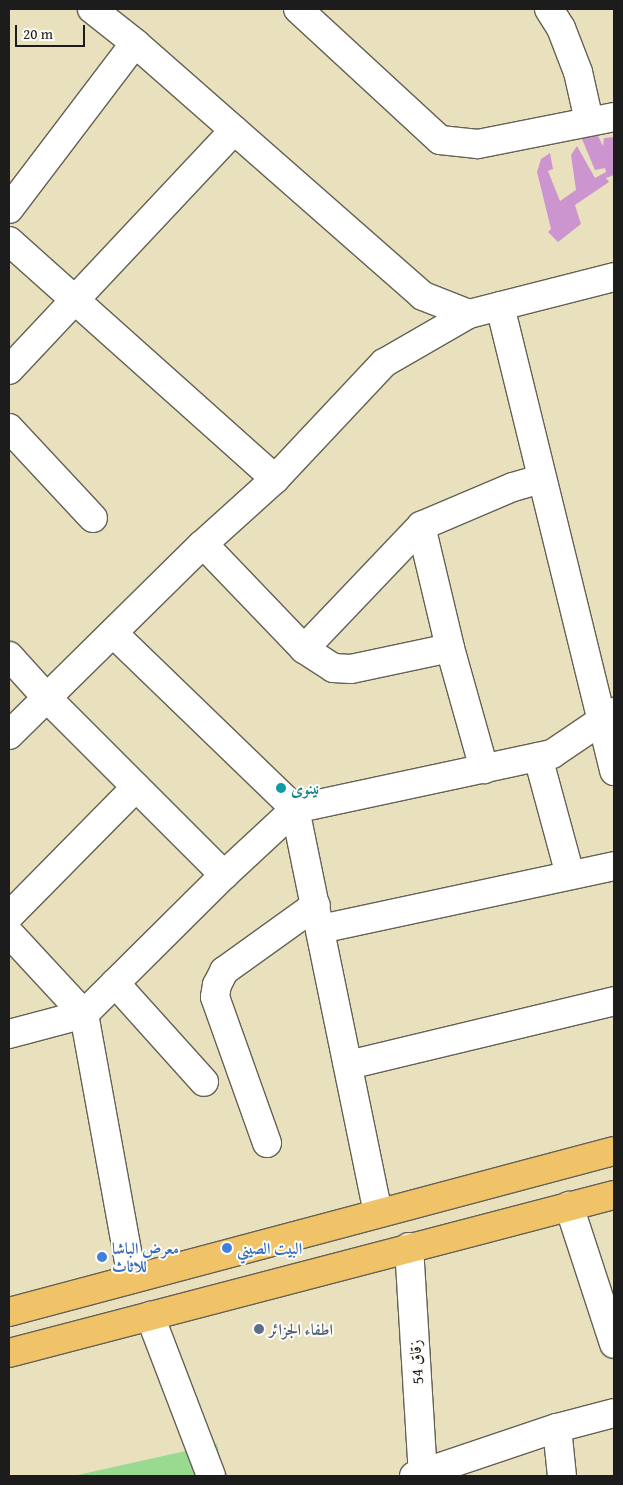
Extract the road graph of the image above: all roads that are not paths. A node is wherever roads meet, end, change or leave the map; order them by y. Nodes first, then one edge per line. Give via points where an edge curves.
1 (92, 9) edge
2 (298, 9) edge
3 (549, 9) edge
4 (135, 43) junction
5 (602, 119) edge
6 (234, 130) junction
7 (9, 209) edge
8 (9, 241) edge
9 (614, 277) edge
10 (75, 298) junction
11 (500, 306) junction
12 (469, 314) junction
13 (9, 370) edge
14 (9, 428) edge
15 (275, 479) junction
16 (541, 479) junction
17 (93, 518) dead end
18 (420, 526) junction
19 (202, 545) junction
20 (114, 633) junction
21 (450, 648) junction
22 (304, 649) junction
23 (9, 656) edge
24 (46, 697) junction
25 (608, 716) edge
26 (9, 736) edge
27 (538, 757) junction
28 (484, 769) junction
29 (614, 771) edge
30 (136, 787) junction
31 (296, 809) junction
32 (614, 866) edge
33 (224, 875) junction
34 (570, 875) junction
35 (9, 916) edge
36 (318, 917) junction
37 (9, 933) edge
38 (115, 983) junction
39 (614, 1002) edge
40 (84, 1014) junction
41 (9, 1034) edge
42 (348, 1065) junction
43 (204, 1082) dead end
44 (267, 1143) dead end
45 (614, 1151) edge
46 (614, 1195) edge
47 (569, 1206) junction
48 (378, 1213) junction
49 (409, 1247) junction
50 (132, 1279) junction
51 (9, 1312) edge
52 (150, 1316) junction
53 (614, 1344) edge
54 (9, 1353) edge
55 (614, 1413) edge
56 (557, 1428) junction
57 (211, 1476) edge
58 (420, 1476) edge
59 (562, 1476) edge

1 - 4 street
2 - 5 street via 440,140 478,144
3 - 5 street via 561,28 578,72
4 - 6 street
4 - 7 street
6 - 10 street
6 - 12 street via 423,296
8 - 10 street
9 - 11 street
10 - 13 street
10 - 15 street
11 - 12 street
11 - 16 street
12 - 15 street via 384,363
14 - 17 street
15 - 19 street
16 - 18 street via 513,486
16 - 25 street
18 - 21 street
18 - 22 street
19 - 20 street
19 - 22 street
20 - 24 street
20 - 31 street
21 - 22 street via 351,669 333,668
21 - 28 street
23 - 24 street
24 - 26 street
24 - 30 street
25 - 27 street via 552,754
25 - 29 street
27 - 28 street
27 - 34 street
28 - 31 street
30 - 33 street
30 - 35 street
31 - 33 street
31 - 36 street
32 - 34 street
33 - 38 street
34 - 36 street
36 - 42 street
36 - 44 street via 224,971 217,985 215,997
37 - 40 street
38 - 40 street
38 - 43 street
39 - 42 street
40 - 41 street
40 - 50 street
42 - 48 street
45 - 48 main road
46 - 47 main road
47 - 49 main road
47 - 53 street
48 - 50 main road
49 - 52 main road
49 - 58 street, زقاق 54
50 - 51 main road
52 - 54 main road
52 - 57 street
55 - 56 street
56 - 58 street
56 - 59 street

